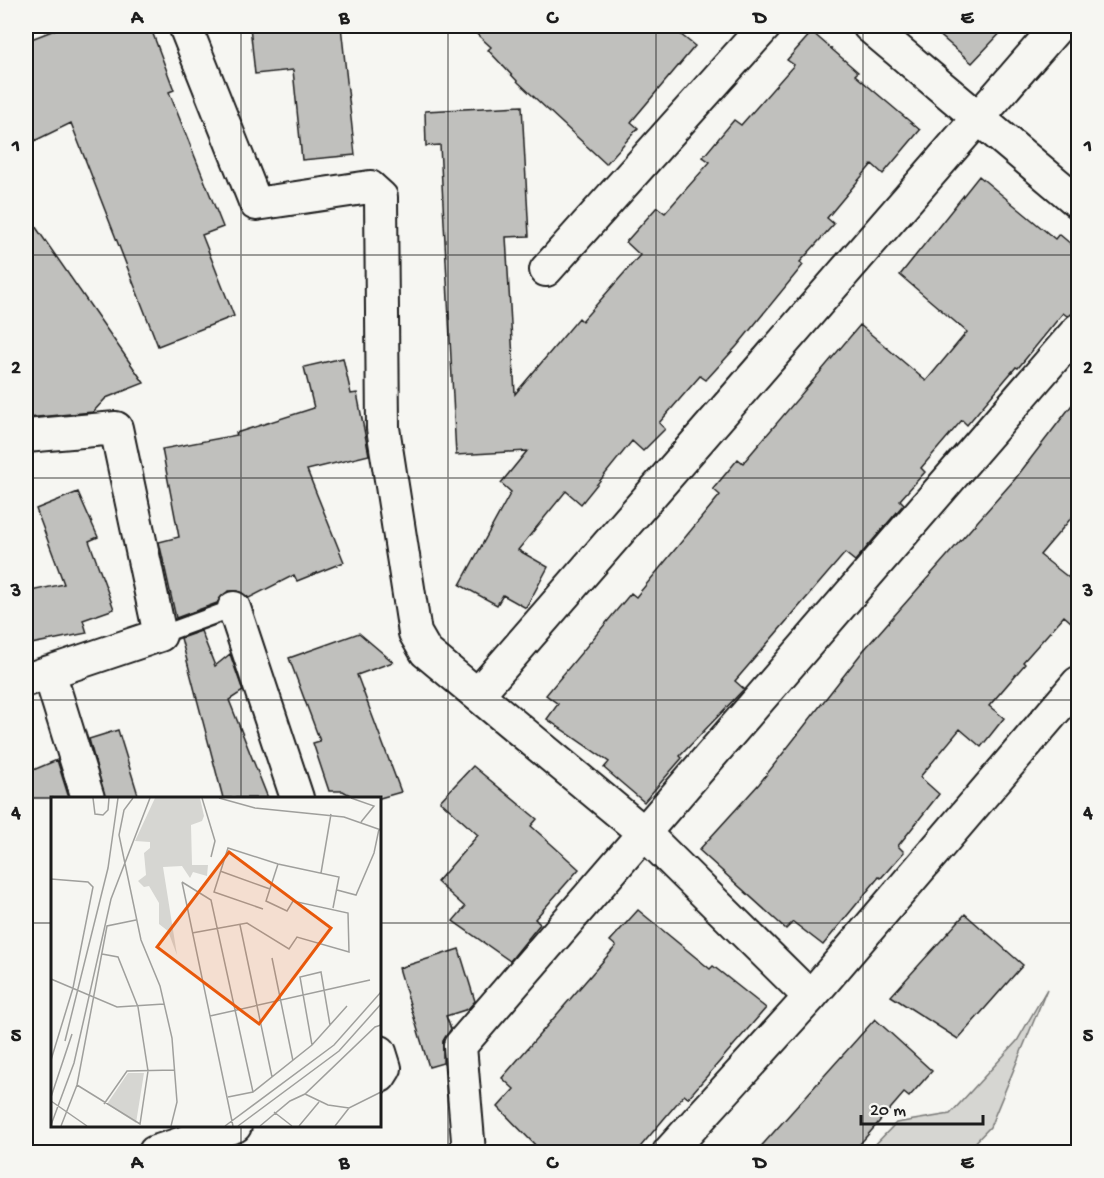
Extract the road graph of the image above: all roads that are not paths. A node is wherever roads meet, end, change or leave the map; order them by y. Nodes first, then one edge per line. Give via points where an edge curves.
1 (185, 26) edge
2 (765, 26) edge
3 (869, 26) edge
4 (1058, 26) edge
5 (977, 118) junction
6 (1078, 202) edge
7 (546, 270) dead end
8 (1078, 330) edge
9 (26, 436) edge
10 (234, 608) joint
11 (160, 634) junction
12 (37, 676) edge
13 (1078, 683) edge
14 (478, 694) junction
15 (88, 797) edge
16 (297, 797) edge
17 (644, 833) junction
18 (810, 997) junction
19 (381, 1055) edge
20 (381, 1074) edge
21 (222, 1127) edge
22 (190, 1132) edge
23 (155, 1152) edge
24 (469, 1152) edge
25 (669, 1152) edge

1 - 14 street via 256,204 370,187 381,197 383,428 415,633 426,652
2 - 7 street
3 - 5 street
4 - 5 street
5 - 6 street
5 - 14 street
8 - 17 street
9 - 11 street via 116,428
10 - 11 lane
10 - 16 street
11 - 12 street
12 - 15 street
13 - 18 street
14 - 17 street
17 - 18 street
17 - 24 street via 460,1046
18 - 25 street
19 - 20 street via 385,1068
21 - 22 street
22 - 23 street

